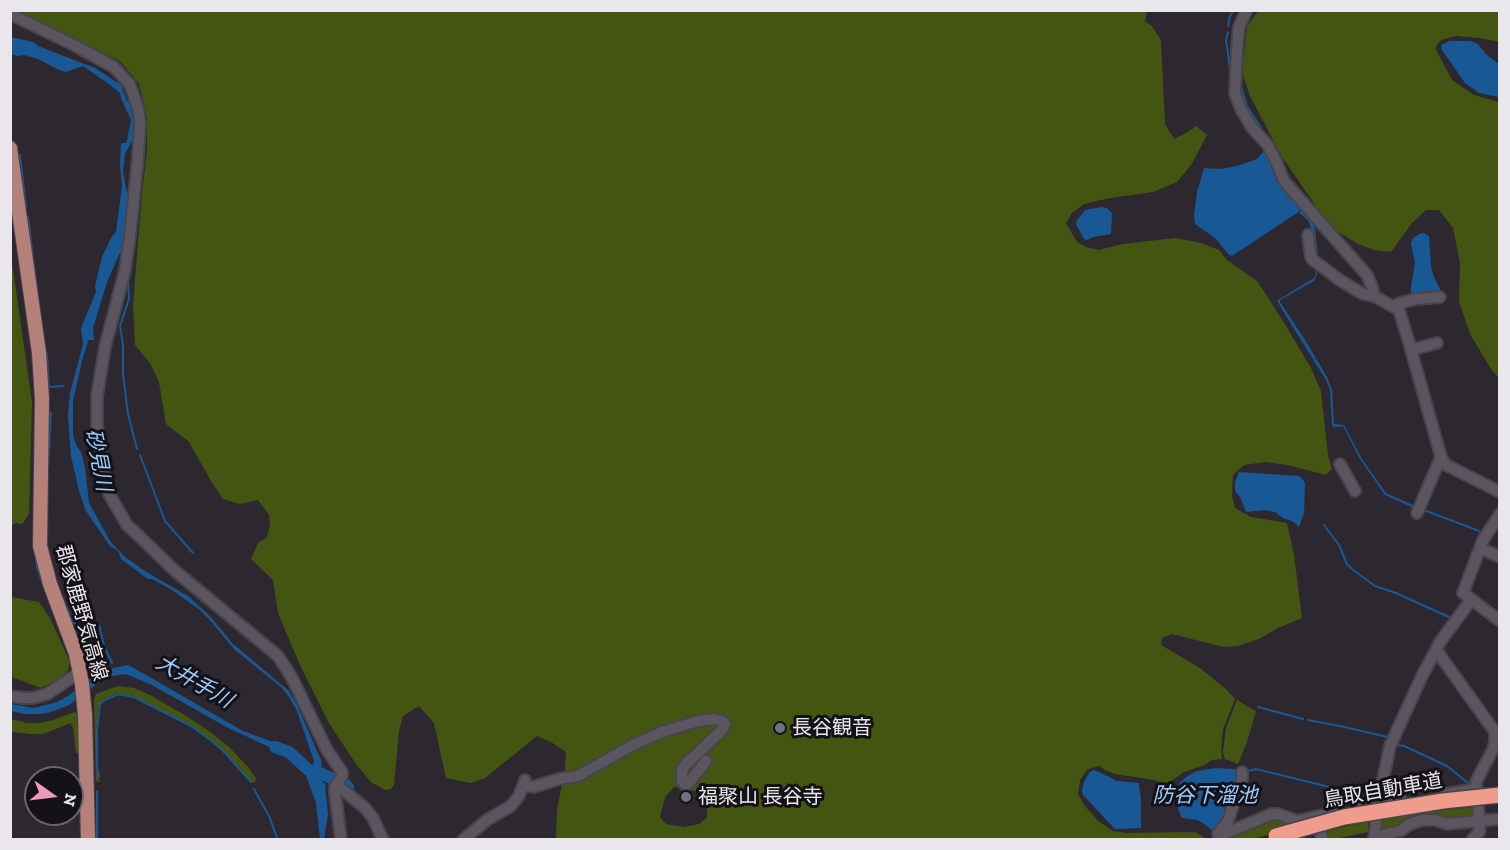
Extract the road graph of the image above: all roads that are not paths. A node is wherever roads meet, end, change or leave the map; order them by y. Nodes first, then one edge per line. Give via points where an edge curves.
1 (1247, 10) edge
2 (10, 14) edge
3 (10, 148) edge
4 (1308, 235) dead end
5 (1374, 296) junction
6 (1440, 297) dead end
7 (1394, 307) junction
8 (1437, 343) dead end
9 (1411, 350) junction
10 (1441, 457) junction
11 (1340, 464) dead end
12 (1355, 491) dead end
13 (1500, 492) edge
14 (1417, 513) dead end
15 (1500, 514) edge
16 (1480, 548) junction
17 (1500, 557) edge
18 (1471, 600) junction
19 (1500, 621) edge
20 (1436, 650) junction
21 (81, 678) junction
22 (10, 696) edge
23 (706, 761) dead end
24 (1242, 772) dead end
25 (339, 782) junction
26 (1476, 789) junction
27 (1500, 795) edge
28 (1500, 800) edge
29 (1378, 804) junction
30 (1315, 817) junction
31 (1500, 819) edge
32 (1296, 821) junction
33 (1479, 821) junction
34 (1278, 838) edge
35 (1374, 838) edge
36 (1220, 839) edge
37 (88, 840) edge
38 (341, 840) edge
39 (383, 840) edge
40 (463, 840) edge
41 (1303, 840) edge
42 (1323, 840) edge
43 (1472, 840) edge

1 - 5 street via 1239,27 1237,49 1235,94 1241,109 1267,144 1284,181 1367,275
2 - 25 street via 114,67 130,85 138,108 138,159 130,236 97,396 100,458 109,494 127,525 174,570 278,656 341,769
3 - 21 main road, 郡家鹿野気高線 via 39,353 40,546
4 - 5 street via 1313,261 1363,294
5 - 7 street
6 - 7 street via 1402,298
7 - 9 street via 1399,310
8 - 9 street
9 - 10 street
10 - 13 street via 1446,465
10 - 14 street
11 - 12 street
15 - 16 street
16 - 17 street
16 - 18 street via 1463,593
18 - 19 street
18 - 20 street
20 - 26 street via 1495,732 1495,742
20 - 29 street via 1390,746
21 - 22 street via 33,698
21 - 37 main road, 郡家鹿野気高線
23 - 40 street via 684,784 682,770 722,730 722,721 699,721 662,732 578,776 533,786 525,783 511,806
24 - 36 street via 1228,821 1218,834
25 - 38 street via 335,792
25 - 39 street via 373,818
26 - 29 street
26 - 33 street
27 - 34 highway, 鳥取自動車道, bridge via 1344,817
28 - 34 highway, 鳥取自動車道, bridge via 1398,811
29 - 30 street
29 - 35 street
30 - 32 street
30 - 42 street
31 - 33 street
32 - 36 street via 1272,814
32 - 41 street
33 - 35 street via 1447,824 1422,820
33 - 43 street via 1480,831

